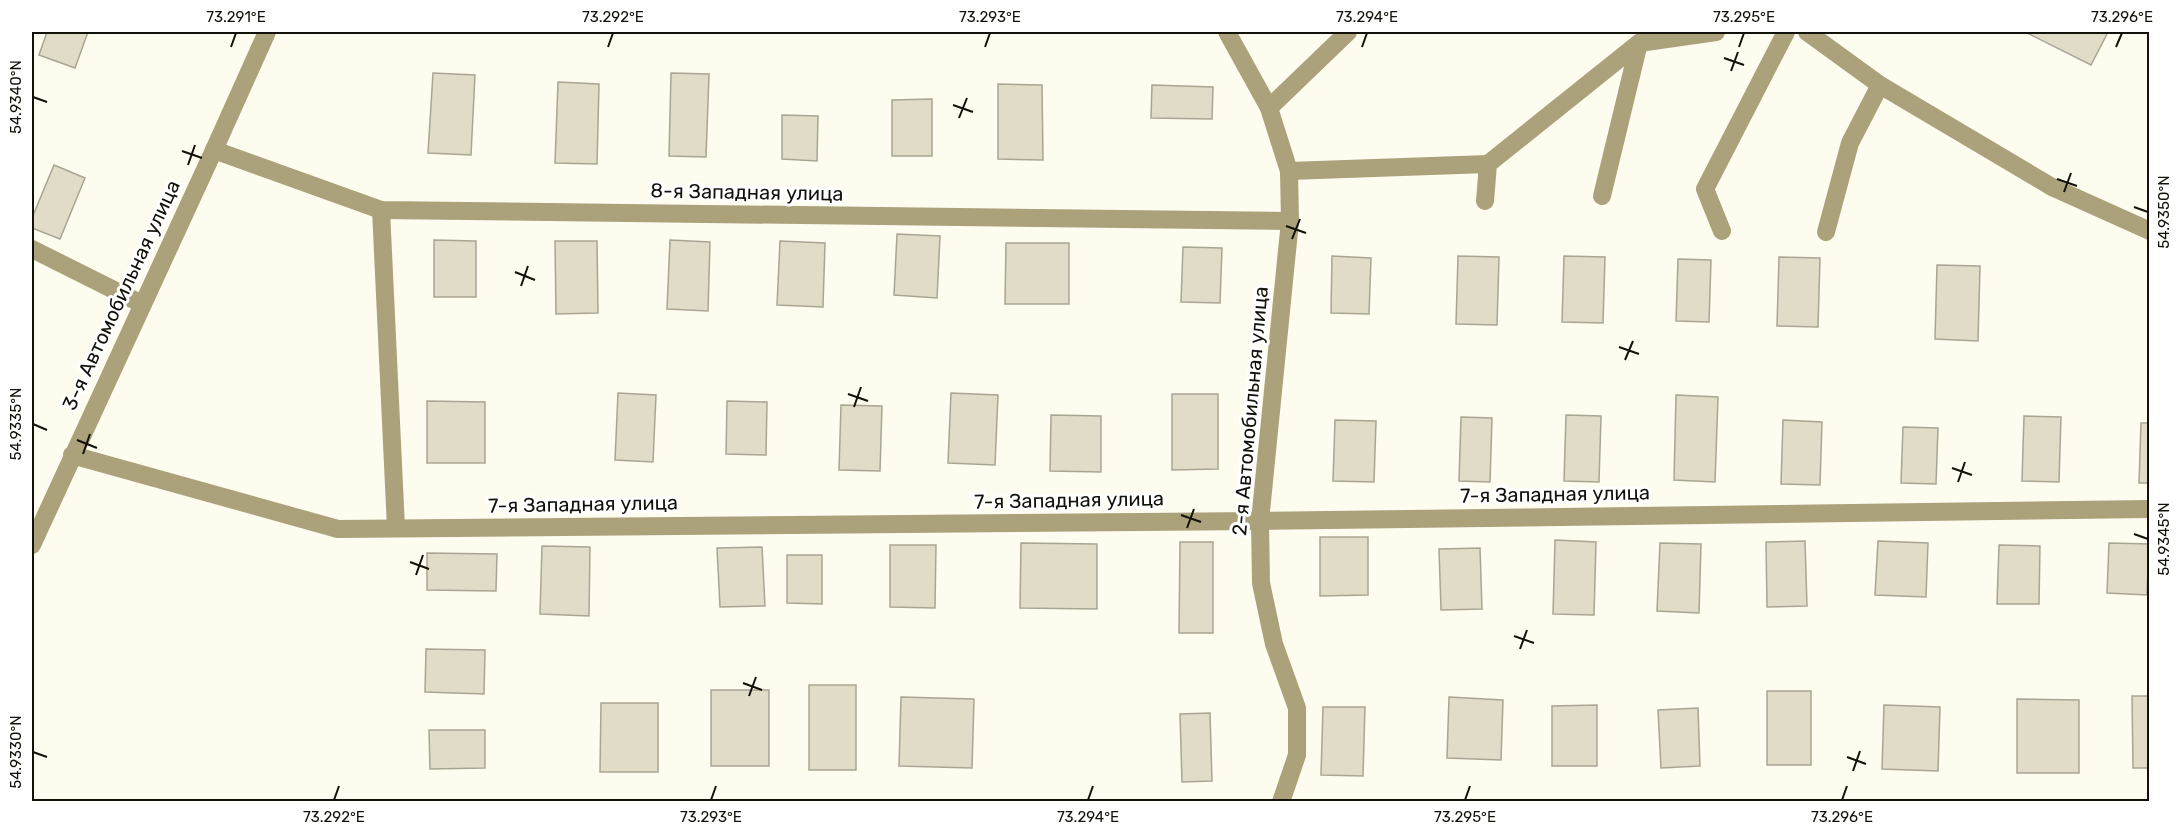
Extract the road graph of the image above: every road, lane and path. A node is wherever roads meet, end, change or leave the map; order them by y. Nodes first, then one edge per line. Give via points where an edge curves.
1 (1227, 32) edge
2 (1348, 32) edge
3 (1716, 32) edge
4 (1786, 32) edge
5 (1807, 32) edge
6 (262, 33) edge
7 (1639, 43) junction
8 (1880, 86) junction
9 (1269, 108) junction
10 (214, 150) junction
11 (1488, 164) junction
12 (1289, 171) junction
13 (1602, 196) dead end
14 (1485, 201) dead end
15 (381, 210) junction
16 (1290, 221) junction
17 (1722, 231) dead end
18 (2150, 231) edge
19 (1826, 232) dead end
20 (32, 249) edge
21 (142, 304) junction
22 (72, 455) junction
23 (2150, 509) edge
24 (1260, 521) junction
25 (396, 528) junction
26 (32, 545) edge
27 (1281, 801) edge

1 - 9 street, 2-я Автомобильная улица
2 - 9 street
3 - 7 street
4 - 17 street via 1705,189
5 - 8 street
6 - 10 street, 3-я Автомобильная улица
7 - 11 street
7 - 13 street
8 - 18 street via 2052,187
8 - 19 street via 1850,143
9 - 12 street, 2-я Автомобильная улица
10 - 15 street, 8-я Западная улица
10 - 21 street, 3-я Автомобильная улица
11 - 12 street
11 - 14 street
12 - 16 street, 2-я Автомобильная улица
15 - 16 street, 8-я Западная улица
15 - 25 street
16 - 24 street, 2-я Автомобильная улица
20 - 21 street
21 - 22 street, 3-я Автомобильная улица
22 - 25 street, 7-я Западная улица via 338,529
22 - 26 street, 3-я Автомобильная улица
23 - 24 street, 7-я Западная улица
24 - 25 street, 7-я Западная улица
24 - 27 street, 2-я Автомобильная улица via 1261,583 1274,644 1297,708 1297,755

